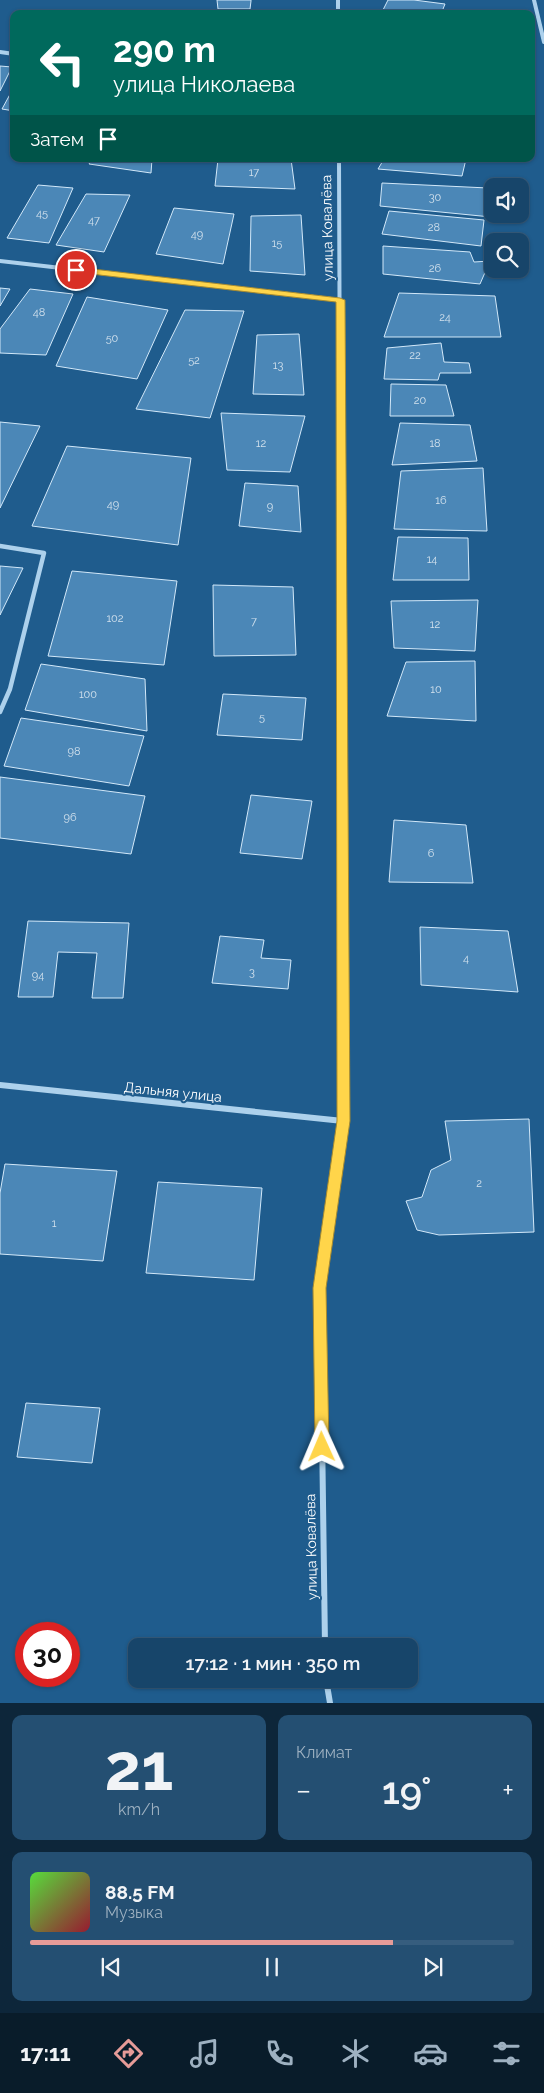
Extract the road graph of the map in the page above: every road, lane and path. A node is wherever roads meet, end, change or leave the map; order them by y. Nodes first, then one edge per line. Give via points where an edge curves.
1 (534, 0) edge
2 (543, 31) edge
3 (544, 42) edge
4 (339, 162) edge
5 (0, 261) edge
6 (340, 300) junction
7 (0, 546) edge
8 (0, 712) edge
9 (0, 1085) edge
10 (343, 1121) junction
11 (325, 1638) edge
12 (328, 1688) edge
13 (330, 1703) edge

1 - 2 street
2 - 3 street
4 - 6 street, улица Ковалёва
5 - 6 street
6 - 10 street, улица Ковалёва
7 - 8 street via 44,553 10,689
9 - 10 street, Дальняя улица
10 - 11 street, улица Ковалёва via 320,1288
12 - 13 street

